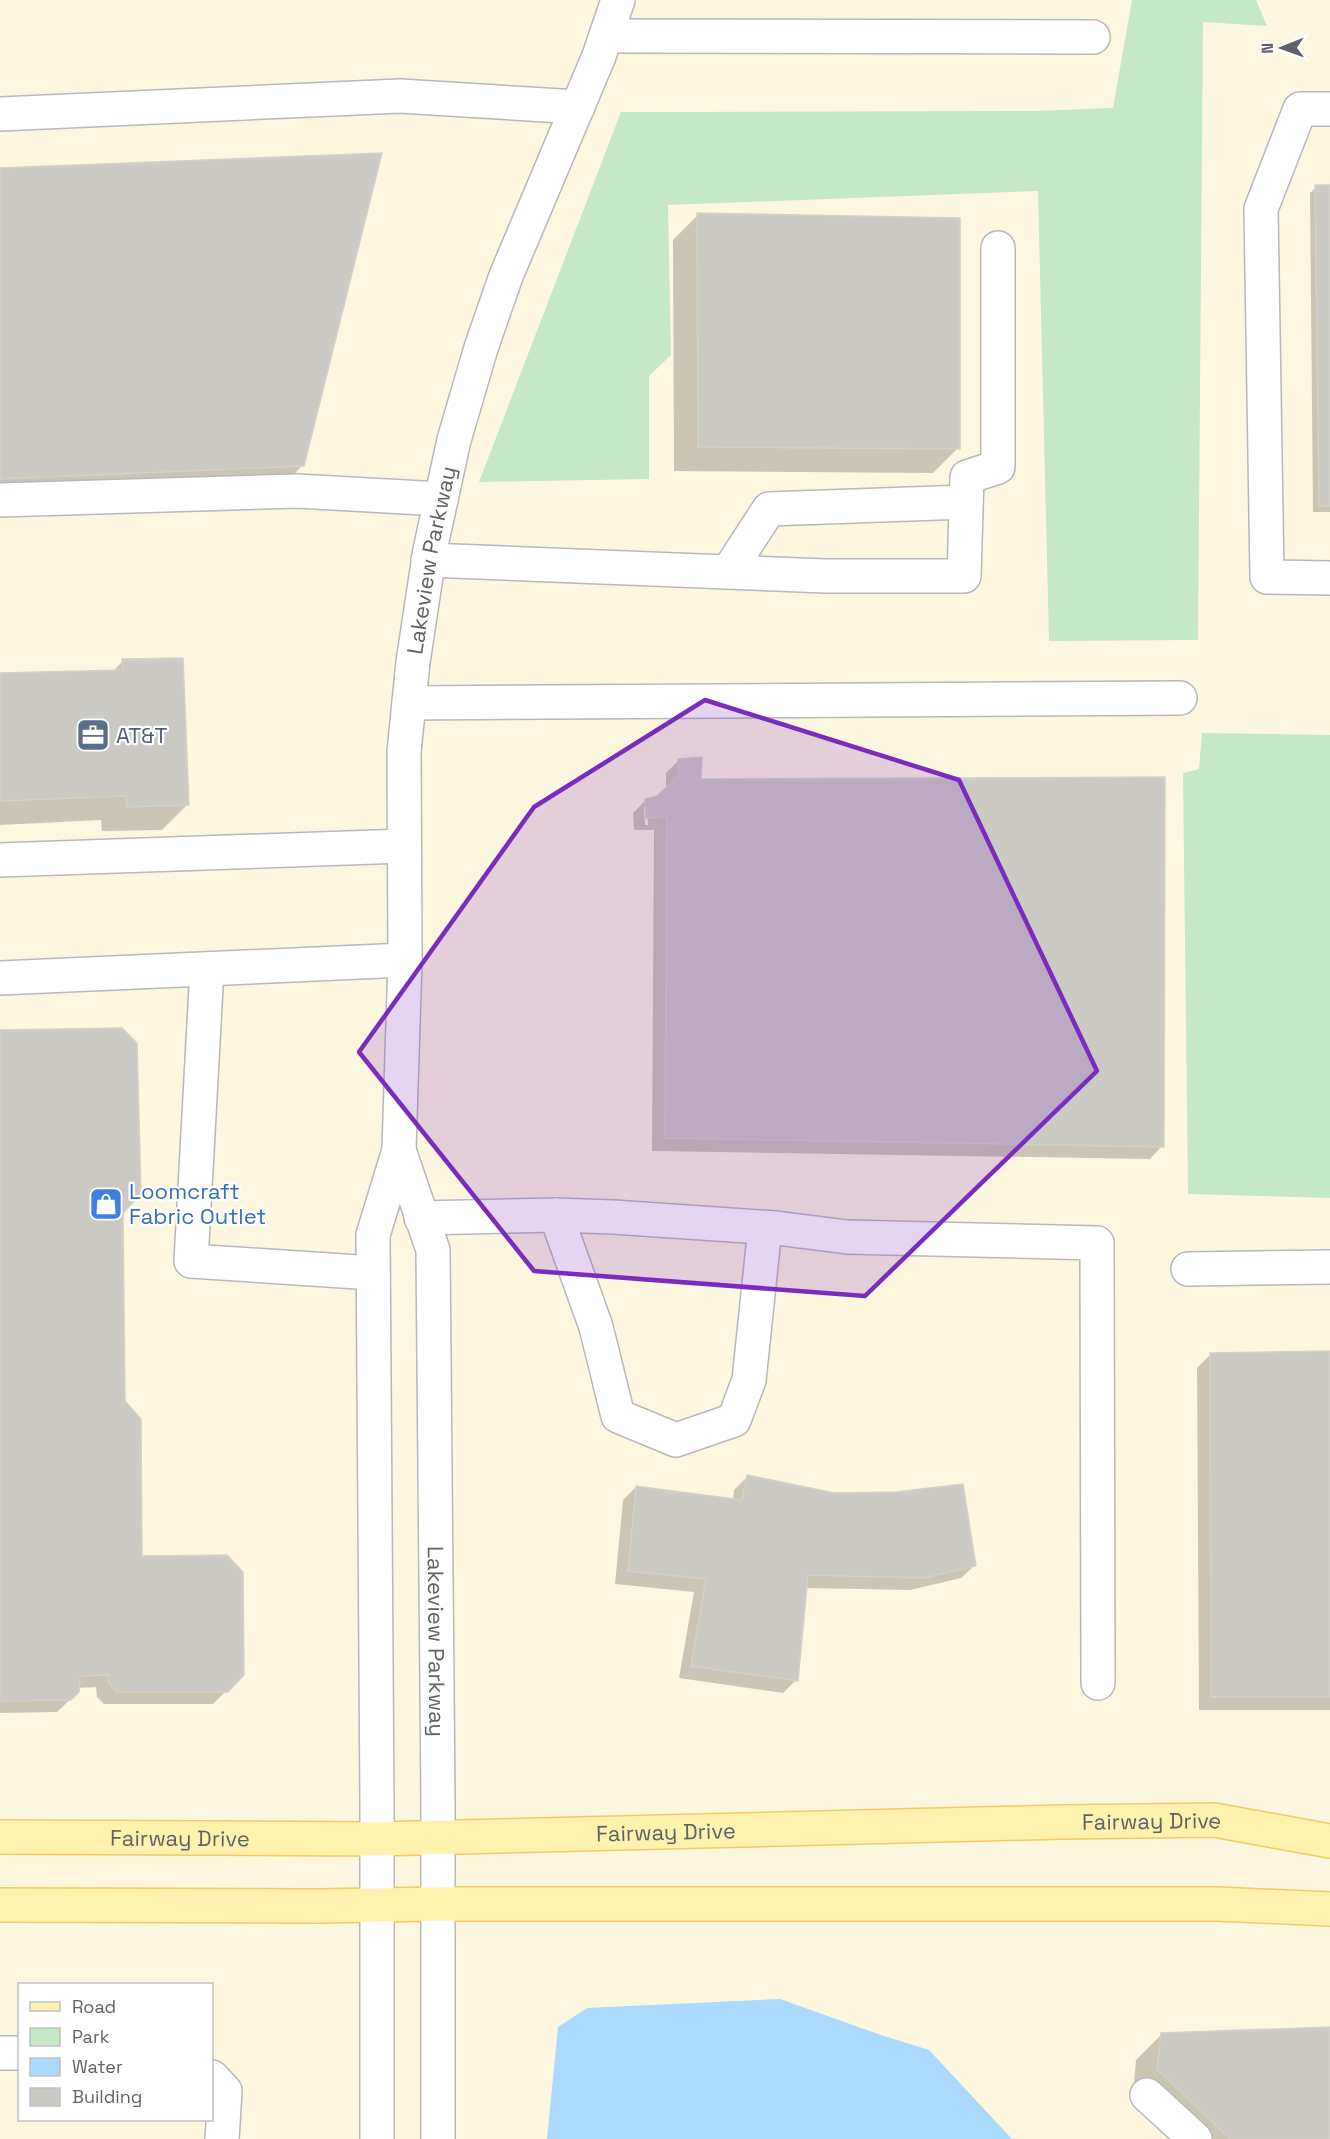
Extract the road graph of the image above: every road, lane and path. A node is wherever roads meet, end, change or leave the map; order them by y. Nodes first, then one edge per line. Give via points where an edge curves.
1 (618, 0) edge
2 (606, 36) junction
3 (1093, 37) dead end
4 (578, 107) junction
5 (1330, 109) edge
6 (0, 114) edge
7 (998, 248) dead end
8 (441, 499) junction
9 (0, 501) edge
10 (966, 502) junction
11 (429, 560) junction
12 (728, 572) junction
13 (1330, 578) edge
14 (1180, 698) dead end
15 (409, 703) junction
16 (404, 846) junction
17 (0, 860) edge
18 (405, 960) junction
19 (207, 969) junction
20 (0, 978) edge
21 (399, 1150) junction
22 (556, 1215) junction
23 (421, 1218) junction
24 (765, 1228) junction
25 (1330, 1267) edge
26 (1188, 1269) dead end
27 (373, 1273) junction
28 (1098, 1683) dead end
29 (0, 1837) edge
30 (438, 1838) junction
31 (376, 1839) junction
32 (1330, 1840) edge
33 (438, 1904) junction
34 (0, 1905) edge
35 (377, 1906) junction
36 (1330, 1909) edge
37 (0, 2053) edge
38 (18, 2053) edge
39 (213, 2078) edge
40 (1147, 2095) dead end
41 (222, 2139) edge
42 (377, 2139) edge
43 (438, 2139) edge
44 (1195, 2139) edge

1 - 2 street, Lakeview Parkway
2 - 3 street
2 - 4 street, Lakeview Parkway
4 - 6 street via 400,96
4 - 8 street, Lakeview Parkway via 506,276 454,440
5 - 13 street via 1300,109 1261,208 1267,577
7 - 10 street via 998,467 967,477
8 - 9 street via 297,492
8 - 11 street, Lakeview Parkway
10 - 12 street via 769,509
10 - 12 street via 964,576
11 - 12 street
11 - 15 street, Lakeview Parkway
14 - 15 street
15 - 16 street, Lakeview Parkway via 404,752
16 - 17 street
16 - 18 street, Lakeview Parkway
18 - 19 street
18 - 21 street, Lakeview Parkway
19 - 20 street
19 - 27 street via 191,1261
21 - 23 street, Lakeview Parkway
21 - 27 street, Lakeview Parkway via 373,1235
22 - 23 street
22 - 24 street
22 - 24 street via 596,1327 618,1416 676,1440 734,1420 749,1380
23 - 30 street, Lakeview Parkway via 433,1250
24 - 28 street via 847,1237 1097,1243
25 - 26 street
27 - 31 street, Lakeview Parkway
29 - 31 main road, Fairway Drive
30 - 31 main road, Fairway Drive
30 - 32 main road, Fairway Drive via 1214,1820
30 - 33 street, Lakeview Parkway
31 - 35 street, Lakeview Parkway
33 - 35 main road
33 - 36 main road via 1217,1904
33 - 43 street, Lakeview Parkway
34 - 35 main road
35 - 42 street, Lakeview Parkway
37 - 38 street
39 - 41 street via 225,2091
40 - 44 street

